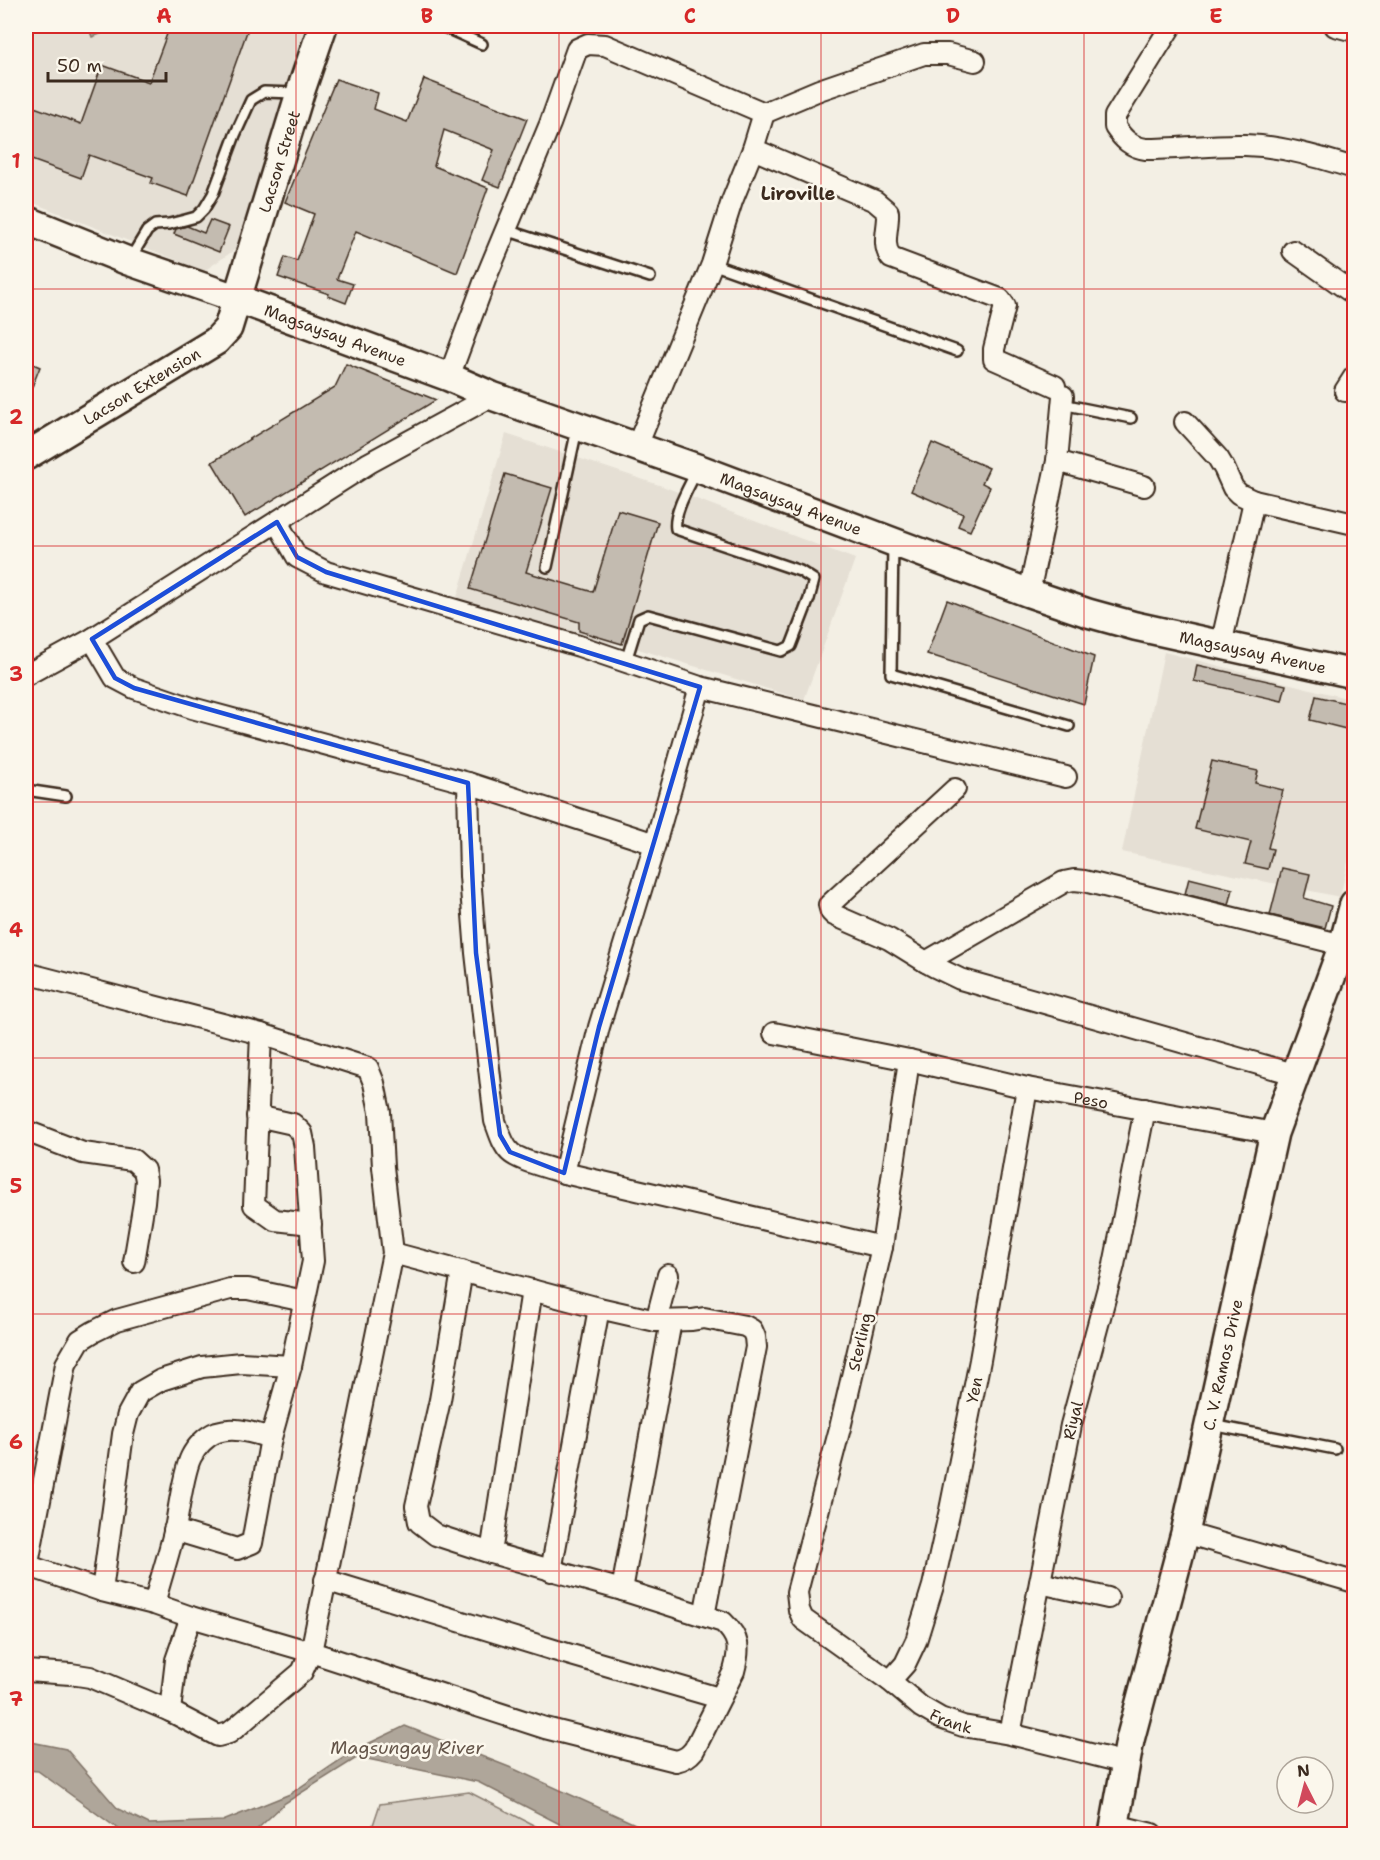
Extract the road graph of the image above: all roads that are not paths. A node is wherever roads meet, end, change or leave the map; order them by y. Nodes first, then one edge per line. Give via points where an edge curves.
1 (323, 26) edge
2 (442, 26) edge
3 (1171, 26) edge
4 (1335, 26) edge
5 (1354, 31) edge
6 (482, 44) dead end
7 (975, 61) dead end
8 (300, 93) junction
9 (764, 112) junction
10 (753, 150) junction
11 (1354, 168) edge
12 (26, 220) edge
13 (506, 230) junction
14 (1293, 251) dead end
15 (129, 261) junction
16 (712, 264) junction
17 (650, 277) dead end
18 (1354, 294) edge
19 (238, 299) junction
20 (957, 351) dead end
21 (448, 376) junction
22 (1060, 395) junction
23 (492, 396) junction
24 (1131, 418) dead end
25 (1185, 422) dead end
26 (578, 425) junction
27 (637, 446) junction
28 (26, 456) edge
29 (1057, 461) junction
30 (697, 468) junction
31 (1144, 486) dead end
32 (1254, 501) junction
33 (277, 522) junction
34 (1354, 524) edge
35 (893, 542) junction
36 (547, 567) dead end
37 (1029, 593) junction
38 (92, 639) junction
39 (1221, 645) junction
40 (626, 660) junction
41 (1354, 674) edge
42 (26, 675) edge
43 (700, 687) junction
44 (1069, 726) dead end
45 (1066, 777) dead end
46 (468, 783) junction
47 (955, 789) dead end
48 (26, 790) edge
49 (66, 796) dead end
50 (655, 844) junction
51 (1354, 904) edge
52 (1344, 961) edge
53 (926, 962) junction
54 (26, 973) edge
55 (774, 1033) dead end
56 (261, 1034) junction
57 (909, 1060) junction
58 (1294, 1074) junction
59 (1027, 1088) junction
60 (1145, 1109) junction
61 (257, 1116) junction
62 (26, 1131) edge
63 (1274, 1133) junction
64 (564, 1173) junction
65 (311, 1224) junction
66 (882, 1247) junction
67 (393, 1252) junction
68 (134, 1262) dead end
69 (462, 1271) junction
70 (668, 1275) dead end
71 (532, 1290) junction
72 (304, 1301) junction
73 (599, 1308) junction
74 (663, 1321) junction
75 (291, 1365) junction
76 (1209, 1424) junction
77 (271, 1438) junction
78 (1335, 1449) dead end
79 (174, 1530) junction
80 (1185, 1533) junction
81 (490, 1553) junction
82 (26, 1565) edge
83 (551, 1571) junction
84 (26, 1574) edge
85 (325, 1580) junction
86 (1354, 1582) edge
87 (1040, 1583) junction
88 (622, 1590) junction
89 (102, 1591) junction
90 (1108, 1598) dead end
91 (154, 1604) junction
92 (704, 1616) junction
93 (191, 1617) junction
94 (803, 1618) joint
95 (311, 1652) junction
96 (26, 1671) edge
97 (890, 1681) junction
98 (719, 1698) junction
99 (170, 1711) junction
100 (1010, 1734) junction
101 (1125, 1763) junction
102 (1114, 1830) edge
103 (1152, 1834) edge

1 - 8 street, Lacson Street
2 - 6 lane
3 - 11 street via 1115,116 1115,127 1129,143 1146,149 1275,147
4 - 5 street
7 - 9 street via 948,54 924,54
8 - 15 lane via 264,92 251,100 204,210 196,217 155,225
8 - 19 street, Lacson Street
9 - 10 street
9 - 13 street via 605,45 588,44 577,49
10 - 16 street
10 - 22 street via 882,205 888,212 885,242 891,258 1000,299 1005,306 994,359
12 - 15 street, Magsaysay Avenue
13 - 17 lane
13 - 21 street
14 - 18 street
15 - 19 street, Magsaysay Avenue
16 - 20 lane
16 - 27 street
19 - 21 street, Magsaysay Avenue
19 - 28 street, Lacson Extension via 228,328 216,341
21 - 23 street, Magsaysay Avenue
22 - 24 lane
22 - 29 street
23 - 26 street, Magsaysay Avenue
23 - 33 street via 369,463
25 - 32 street via 1218,458 1233,488
26 - 27 street, Magsaysay Avenue
26 - 36 lane
27 - 30 street, Magsaysay Avenue
29 - 31 street
29 - 37 street
30 - 35 street, Magsaysay Avenue
30 - 40 lane via 678,513 676,529 800,571 814,580 809,599 791,646 781,651 648,615 639,619
32 - 34 street
32 - 39 street
33 - 38 street
33 - 40 street via 297,557 326,572
35 - 37 street, Magsaysay Avenue
35 - 44 lane via 891,674
37 - 39 street, Magsaysay Avenue via 1098,616
38 - 42 street
38 - 46 street via 115,678 134,688 192,708
39 - 41 street, Magsaysay Avenue
40 - 43 street
43 - 45 street
43 - 50 street
46 - 50 street
46 - 64 street via 474,931 495,1121 510,1152
47 - 53 street via 829,905 834,915 889,939
48 - 49 lane
50 - 64 street via 599,1027
51 - 52 street, C. V. Ramos Drive
52 - 53 street via 1074,880 1064,882
52 - 58 street, C. V. Ramos Drive
53 - 58 street via 960,979
54 - 56 street
55 - 57 street, Peso
56 - 61 street
56 - 67 street via 368,1068 380,1112
57 - 59 street, Peso
57 - 66 street, Sterling
58 - 63 street, C. V. Ramos Drive
59 - 60 street, Peso
59 - 97 street, Yen via 980,1360 933,1586 916,1641 905,1664
60 - 63 street, Peso
60 - 87 street, Riyal via 1114,1265 1071,1425
61 - 65 street via 293,1125 302,1133
61 - 65 street via 254,1204 275,1220
62 - 68 street via 83,1153 133,1160 144,1170 144,1202
63 - 76 street, C. V. Ramos Drive
64 - 66 street
65 - 72 street via 313,1261
66 - 94 street, Sterling via 797,1592
67 - 69 street
67 - 85 street
69 - 71 street
69 - 81 street via 440,1400 416,1506 419,1522 436,1535
70 - 74 street
71 - 73 street
71 - 81 street
72 - 75 street
72 - 82 street via 230,1289 117,1320 80,1340 66,1364
73 - 74 street
73 - 83 street
74 - 88 street
74 - 92 street via 704,1318 745,1326 755,1337
75 - 77 street
75 - 89 street via 241,1363 202,1367 161,1380 140,1392 123,1434
76 - 78 lane
76 - 80 street, C. V. Ramos Drive
77 - 79 street via 243,1430 216,1432 206,1438 189,1459
77 - 79 street via 252,1543 237,1549
79 - 91 street
80 - 86 street
80 - 101 street, C. V. Ramos Drive
81 - 83 street
82 - 84 street
82 - 89 street
83 - 88 street
85 - 95 street
85 - 98 street
87 - 90 street
87 - 100 street, Riyal
88 - 92 street
89 - 91 street
91 - 93 street
92 - 98 street via 723,1622 737,1643 734,1671
93 - 95 street
93 - 99 street via 176,1660
94 - 97 street, Frank
95 - 98 street via 545,1728 676,1761 694,1750
95 - 99 street via 302,1672 229,1733 218,1736
96 - 99 street via 90,1677
97 - 100 street, Frank via 940,1718
100 - 101 street, Frank
101 - 102 street, C. V. Ramos Drive
102 - 103 street

